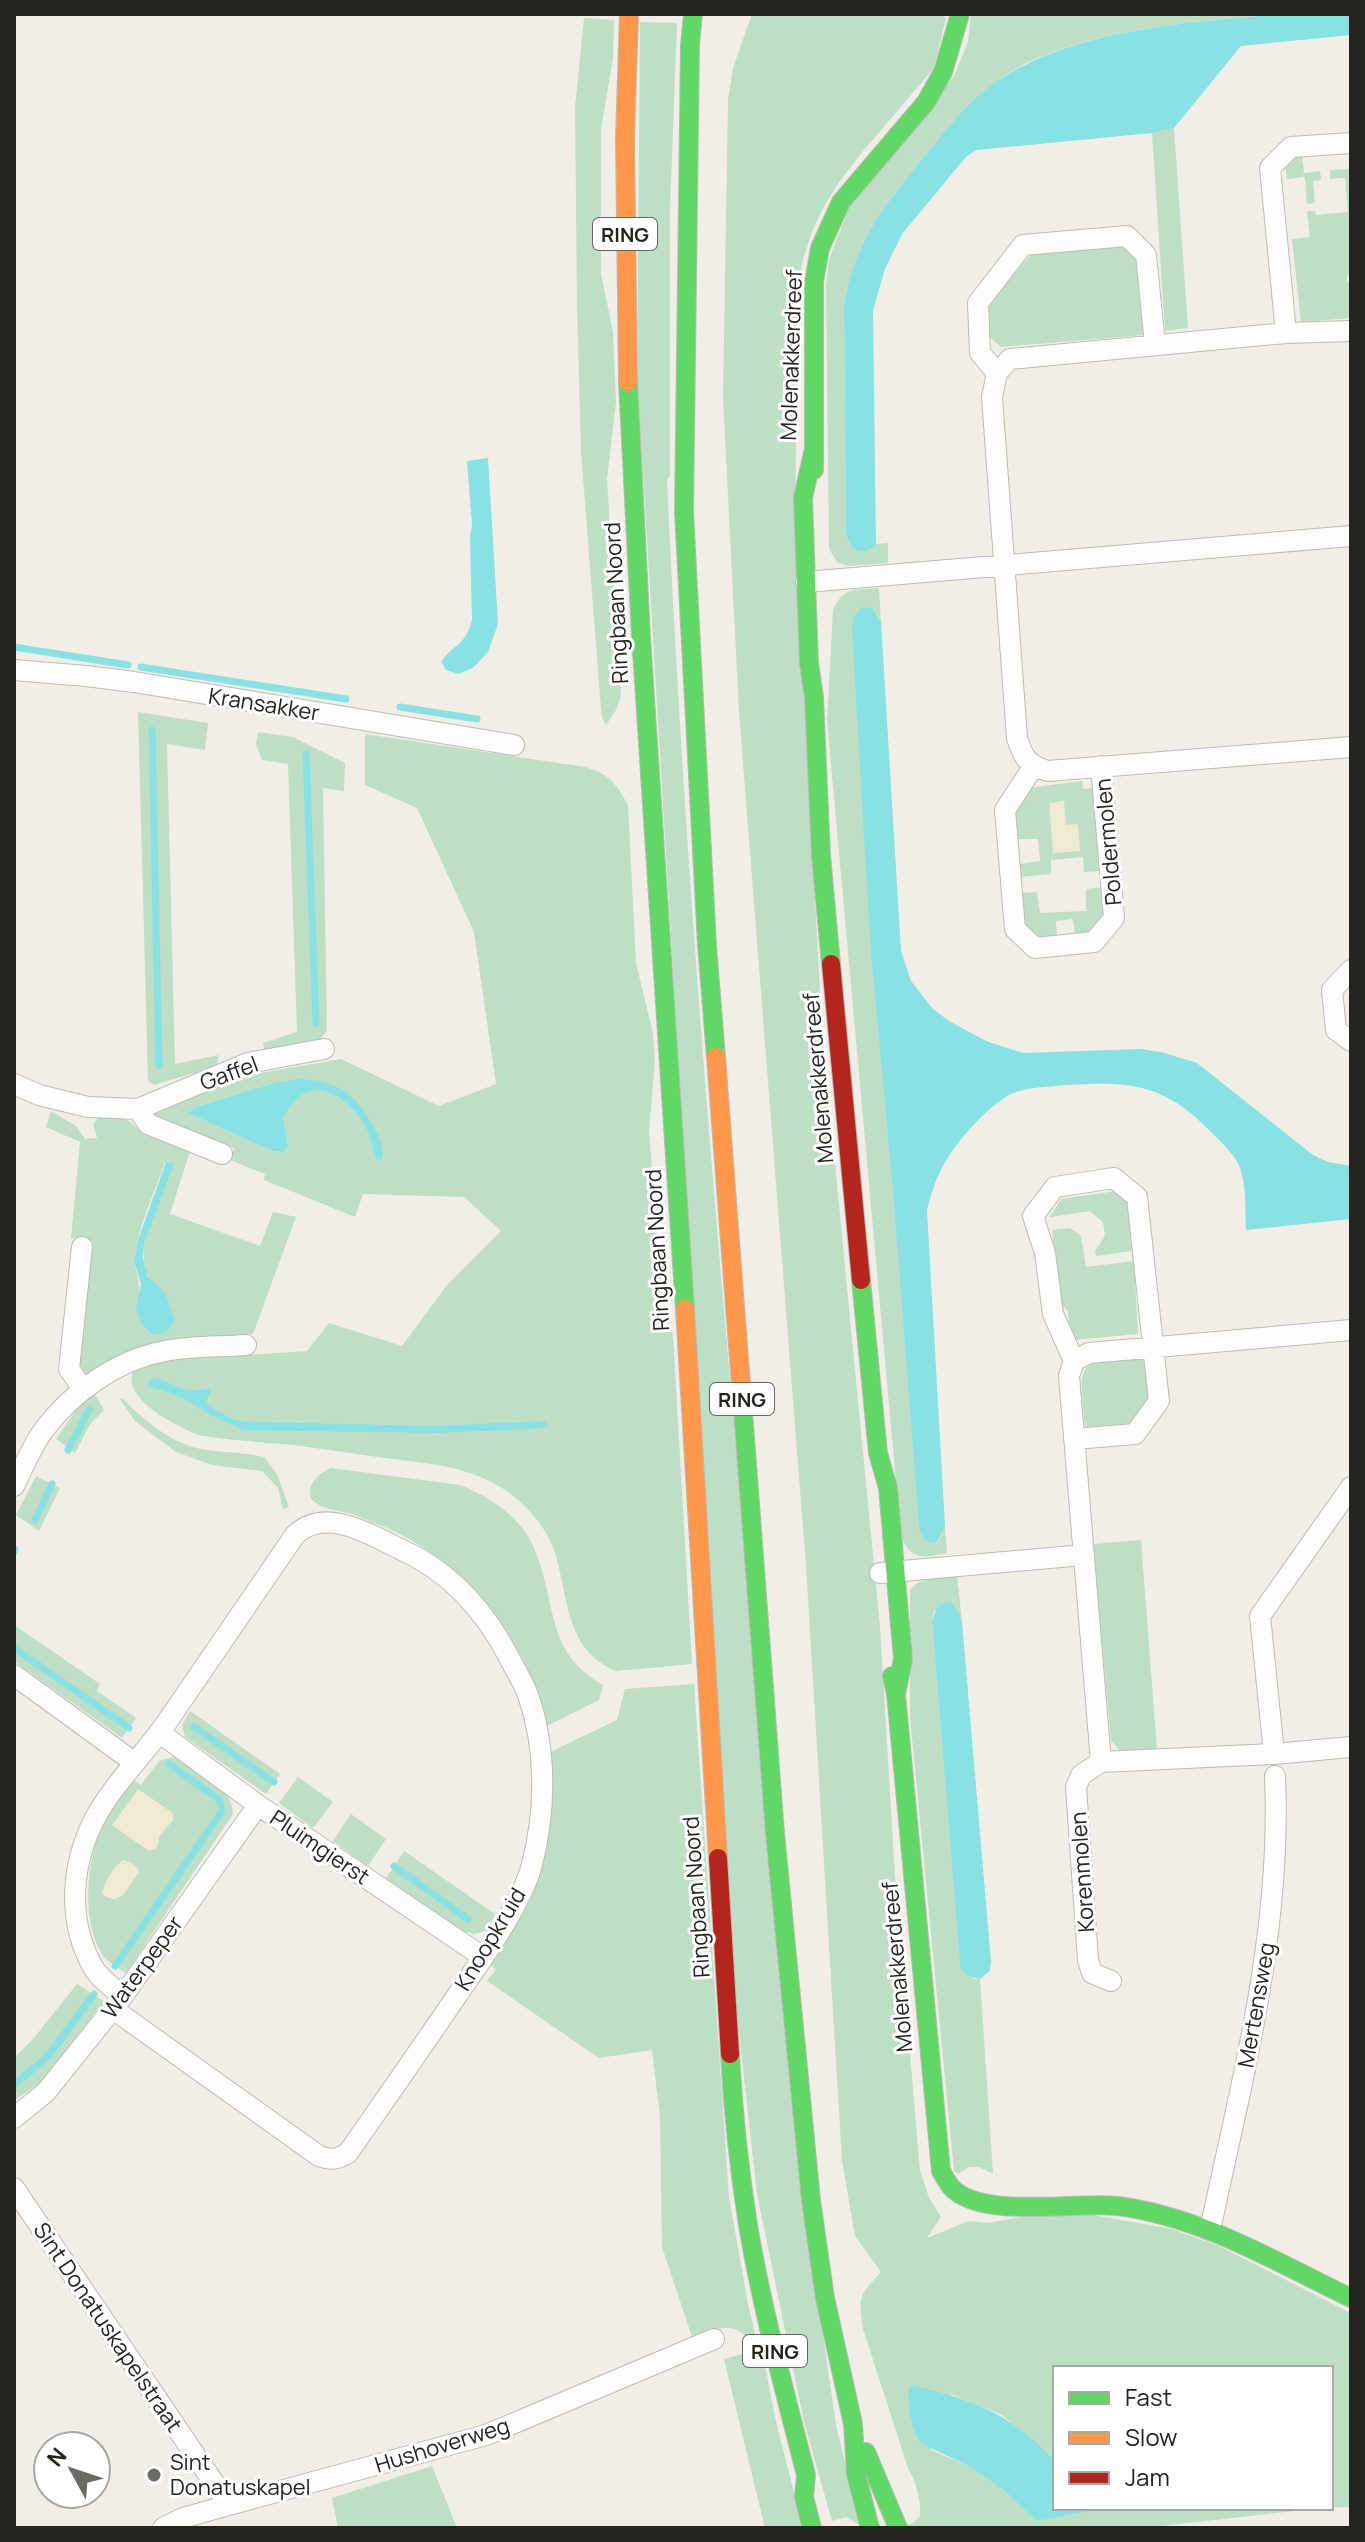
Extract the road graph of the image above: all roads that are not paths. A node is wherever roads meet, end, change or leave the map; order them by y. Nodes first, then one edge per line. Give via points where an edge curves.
1 (629, 14) edge
2 (693, 14) edge
3 (960, 14) edge
4 (1351, 143) edge
5 (1351, 331) edge
6 (1286, 333) junction
7 (1155, 345) junction
8 (997, 373) junction
9 (1351, 536) edge
10 (1005, 567) junction
11 (813, 582) junction
12 (14, 670) edge
13 (514, 745) dead end
14 (1351, 747) edge
15 (1101, 766) junction
16 (1033, 767) junction
17 (1351, 970) edge
18 (1351, 1041) edge
19 (324, 1049) dead end
20 (14, 1084) edge
21 (138, 1109) junction
22 (222, 1154) dead end
23 (82, 1247) dead end
24 (1351, 1330) edge
25 (246, 1345) dead end
26 (1151, 1347) junction
27 (1074, 1361) junction
28 (83, 1389) junction
29 (1075, 1439) junction
30 (14, 1486) edge
31 (1351, 1487) edge
32 (1084, 1555) junction
33 (888, 1572) junction
34 (14, 1675) edge
35 (160, 1733) junction
36 (1351, 1747) edge
37 (1274, 1754) junction
38 (1101, 1762) junction
39 (135, 1763) junction
40 (1275, 1776) dead end
41 (258, 1805) junction
42 (483, 1957) junction
43 (1111, 1981) dead end
44 (118, 2003) junction
45 (14, 2118) edge
46 (14, 2188) edge
47 (1210, 2230) junction
48 (1351, 2298) edge
49 (714, 2339) dead end
50 (853, 2424) junction
51 (806, 2475) junction
52 (229, 2505) junction
53 (187, 2523) edge
54 (163, 2528) edge
55 (812, 2528) edge
56 (828, 2528) edge
57 (870, 2528) edge
58 (898, 2528) edge

1 - 51 main road, Ringbaan Noord / RING via 624,114 630,453 734,2120 754,2253
2 - 50 main road, RING via 684,512 707,945 800,2101 825,2298
3 - 11 main road, Molenakkerdreef via 943,72 926,102 841,202 820,248 814,282 813,453 803,498
4 - 6 street via 1291,147 1270,168
5 - 6 street
6 - 7 street
7 - 8 street via 1010,359
7 - 8 street via 1146,255 1127,236 1023,245 978,303 980,353
8 - 10 street via 992,397
9 - 10 street
10 - 11 street
10 - 16 street via 1017,738
11 - 33 main road, Molenakkerdreef via 809,663 821,855 878,1453 873,1489
12 - 13 street, Kransakker via 134,682
14 - 15 street, Poldermolen
15 - 16 street, Poldermolen via 1048,771
15 - 16 street, Poldermolen via 1114,918 1094,942 1035,948 1015,929 1005,810
17 - 18 street via 1332,990 1336,1030
19 - 21 street, Gaffel via 248,1063
20 - 21 street, Gaffel via 88,1107
21 - 22 street via 148,1124
23 - 28 street via 69,1369
24 - 26 street
25 - 28 street via 166,1351 126,1363
26 - 27 street via 1089,1353
26 - 27 street via 1137,1197 1114,1178 1055,1187 1033,1216 1045,1253 1053,1314
26 - 29 street via 1159,1401 1135,1434
27 - 29 street via 1069,1376
28 - 30 street via 44,1431
29 - 32 street
31 - 37 street via 1260,1616
32 - 33 street
32 - 38 street
33 - 47 main road, Molenakkerdreef via 888,1656 896,1694 941,2171 963,2196 992,2206 1115,2206 1163,2214
34 - 39 street
35 - 39 street, Knoopkruid
35 - 41 street, Pluimgierst
35 - 42 street, Knoopkruid via 302,1527 328,1521 427,1563 483,1613 527,1694 540,1743 540,1825 530,1871
36 - 37 street
37 - 38 street
38 - 43 street, Korenmolen via 1081,1775 1076,1787 1088,1960 1092,1973
39 - 44 street, Knoopkruid via 95,1819 78,1862 73,1905 94,1970
40 - 47 street, Mertensweg via 1277,1830 1269,1933
41 - 42 street, Pluimgierst
41 - 44 street, Waterpeper
42 - 44 street, Knoopkruid via 339,2159 319,2156
44 - 45 street, Waterpeper via 46,2092
46 - 52 street, Sint Donatuskapelstraat
47 - 48 main road
49 - 52 street, Hushoverweg via 486,2435
50 - 57 main road, RING via 856,2474
50 - 58 main road, RING
51 - 55 main road, Ringbaan Noord / RING via 804,2497
51 - 56 main road, Ringbaan Noord / RING via 818,2493
52 - 53 street, Hushoverweg
53 - 54 street, Hushoverweg

